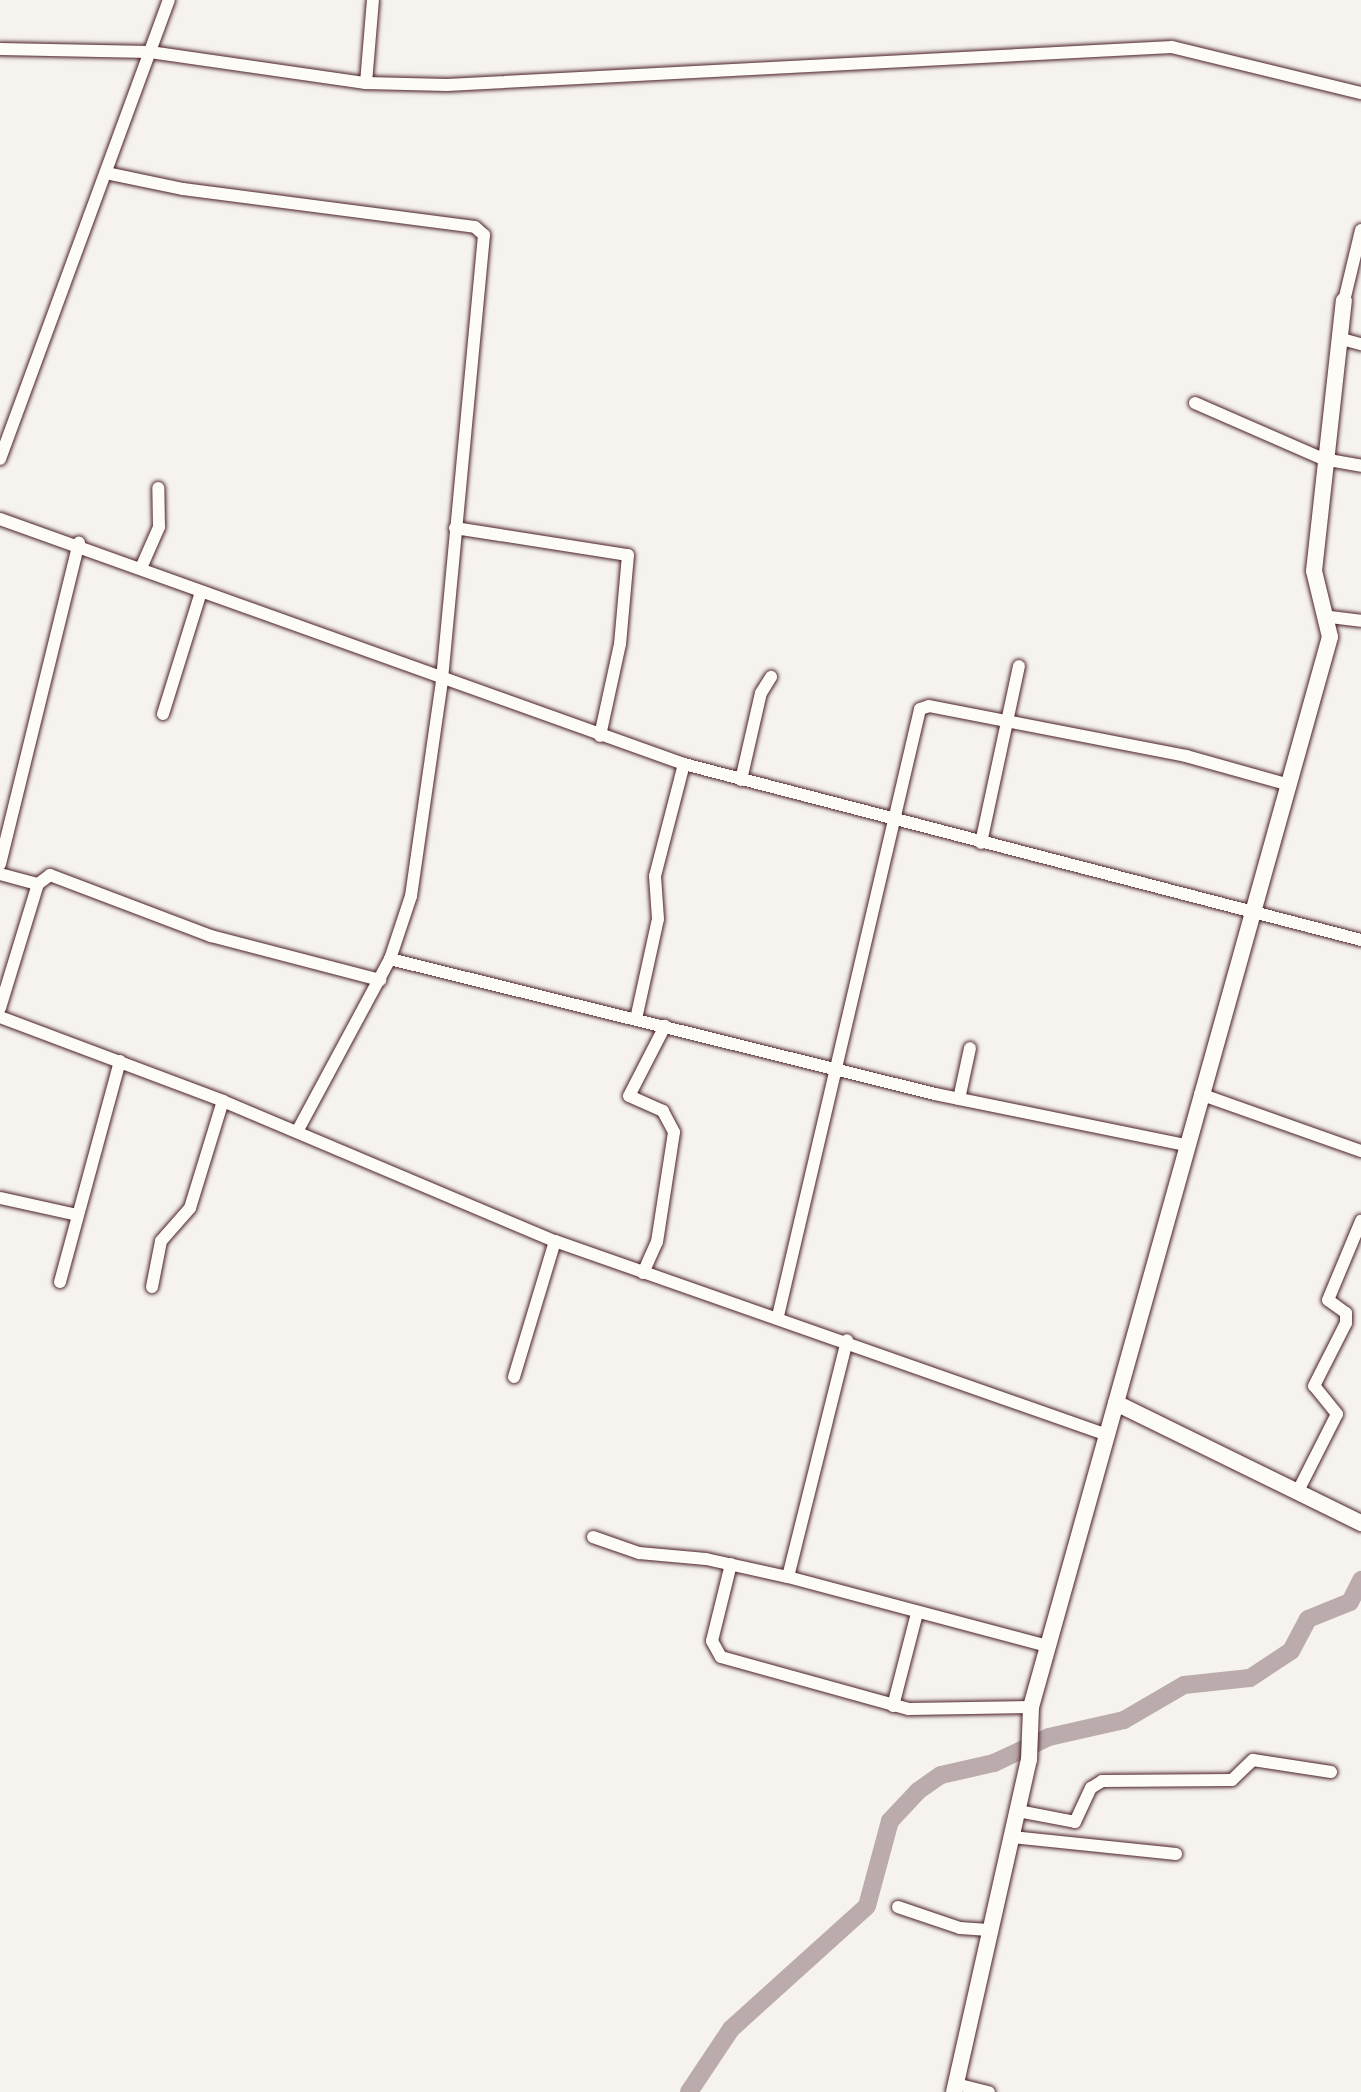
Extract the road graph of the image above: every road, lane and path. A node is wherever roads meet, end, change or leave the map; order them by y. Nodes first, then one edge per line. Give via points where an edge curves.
1 (169, 0) edge
2 (373, 0) edge
3 (0, 49) edge
4 (150, 52) junction
5 (366, 83) junction
6 (1361, 93) edge
7 (106, 173) junction
8 (1361, 230) edge
9 (1344, 301) joint
10 (1338, 338) junction
11 (1361, 344) edge
12 (1195, 403) dead end
13 (0, 458) edge
14 (1323, 458) junction
15 (1361, 466) edge
16 (158, 488) dead end
17 (0, 519) edge
18 (455, 528) junction
19 (79, 543) junction
20 (142, 568) junction
21 (201, 592) junction
22 (1329, 617) junction
23 (1361, 621) edge
24 (1019, 666) dead end
25 (771, 677) dead end
26 (442, 681) junction
27 (163, 714) dead end
28 (1007, 722) junction
29 (600, 736) junction
30 (684, 764) junction
31 (741, 780) junction
32 (1290, 785) junction
33 (893, 821) junction
34 (981, 843) junction
35 (0, 864) edge
36 (0, 874) edge
37 (38, 884) junction
38 (1252, 914) junction
39 (1361, 940) edge
40 (390, 959) junction
41 (380, 980) junction
42 (0, 1008) edge
43 (0, 1017) edge
44 (636, 1019) junction
45 (665, 1026) junction
46 (970, 1048) dead end
47 (120, 1061) junction
48 (838, 1069) junction
49 (1200, 1094) junction
50 (959, 1099) junction
51 (223, 1101) junction
52 (297, 1132) junction
53 (1186, 1145) junction
54 (1361, 1151) edge
55 (0, 1198) edge
56 (77, 1216) junction
57 (1361, 1221) edge
58 (555, 1241) junction
59 (643, 1273) junction
60 (60, 1282) dead end
61 (152, 1287) dead end
62 (778, 1316) junction
63 (847, 1340) junction
64 (514, 1377) dead end
65 (1116, 1403) junction
66 (1108, 1435) junction
67 (1299, 1489) junction
68 (1361, 1523) edge
69 (593, 1537) dead end
70 (731, 1564) junction
71 (788, 1577) junction
72 (917, 1613) junction
73 (1047, 1646) junction
74 (892, 1706) junction
75 (1031, 1707) junction
76 (1331, 1772) dead end
77 (1018, 1811) junction
78 (1012, 1837) junction
79 (1176, 1854) dead end
80 (898, 1906) dead end
81 (992, 1930) junction
82 (955, 2088) edge
83 (989, 2092) edge

1 - 4 street
2 - 5 street
3 - 4 street
4 - 5 street
4 - 7 street
5 - 6 street via 447,85 1172,47
7 - 13 street
7 - 18 street via 183,189 480,229 484,251
8 - 9 street
9 - 10 street
10 - 11 street
10 - 14 street
12 - 14 street
14 - 15 street
14 - 22 street via 1314,571
16 - 20 street via 159,527
17 - 19 street
18 - 26 street
18 - 29 street via 628,555 620,644
19 - 20 street
19 - 35 street
20 - 21 street
21 - 26 street
21 - 27 street
22 - 23 street
22 - 32 street via 1330,637
24 - 28 street
25 - 31 street via 761,693
26 - 29 street
26 - 40 street via 411,896
28 - 32 street via 1186,756
28 - 33 street via 920,709
28 - 34 street
29 - 30 street
30 - 31 street
30 - 44 street via 655,876 658,919
31 - 33 street
32 - 38 street
33 - 34 street
33 - 48 street
34 - 38 street
36 - 37 street
37 - 41 street via 45,876 56,876 211,936
37 - 42 street
38 - 39 street
38 - 49 street
40 - 41 street
40 - 44 street
41 - 52 street
43 - 47 street
44 - 45 street
45 - 48 street
45 - 59 street via 629,1096 663,1111 674,1132 657,1242
46 - 50 street
47 - 51 street
47 - 56 street
48 - 50 street
48 - 62 street
49 - 53 street
49 - 54 street
50 - 53 street
51 - 52 street
51 - 61 street via 190,1208 161,1241
52 - 58 street
53 - 65 street
55 - 56 street
56 - 60 street
57 - 67 street via 1328,1300 1346,1313 1346,1323 1314,1386 1337,1414
58 - 59 street
58 - 64 street
59 - 62 street
62 - 63 street
63 - 66 street
63 - 71 street
65 - 66 street
65 - 67 street
66 - 73 street
67 - 68 street
69 - 70 street via 647,1555
70 - 71 street
70 - 74 street via 712,1641 715,1654
71 - 72 street
72 - 73 street
72 - 74 street
73 - 75 street
74 - 75 street via 944,1712
75 - 77 street via 1029,1759
76 - 77 street via 1253,1760 1232,1780 1098,1782 1075,1822
77 - 78 street
78 - 79 street
78 - 81 street
80 - 81 street via 960,1928
81 - 82 street
82 - 83 street

